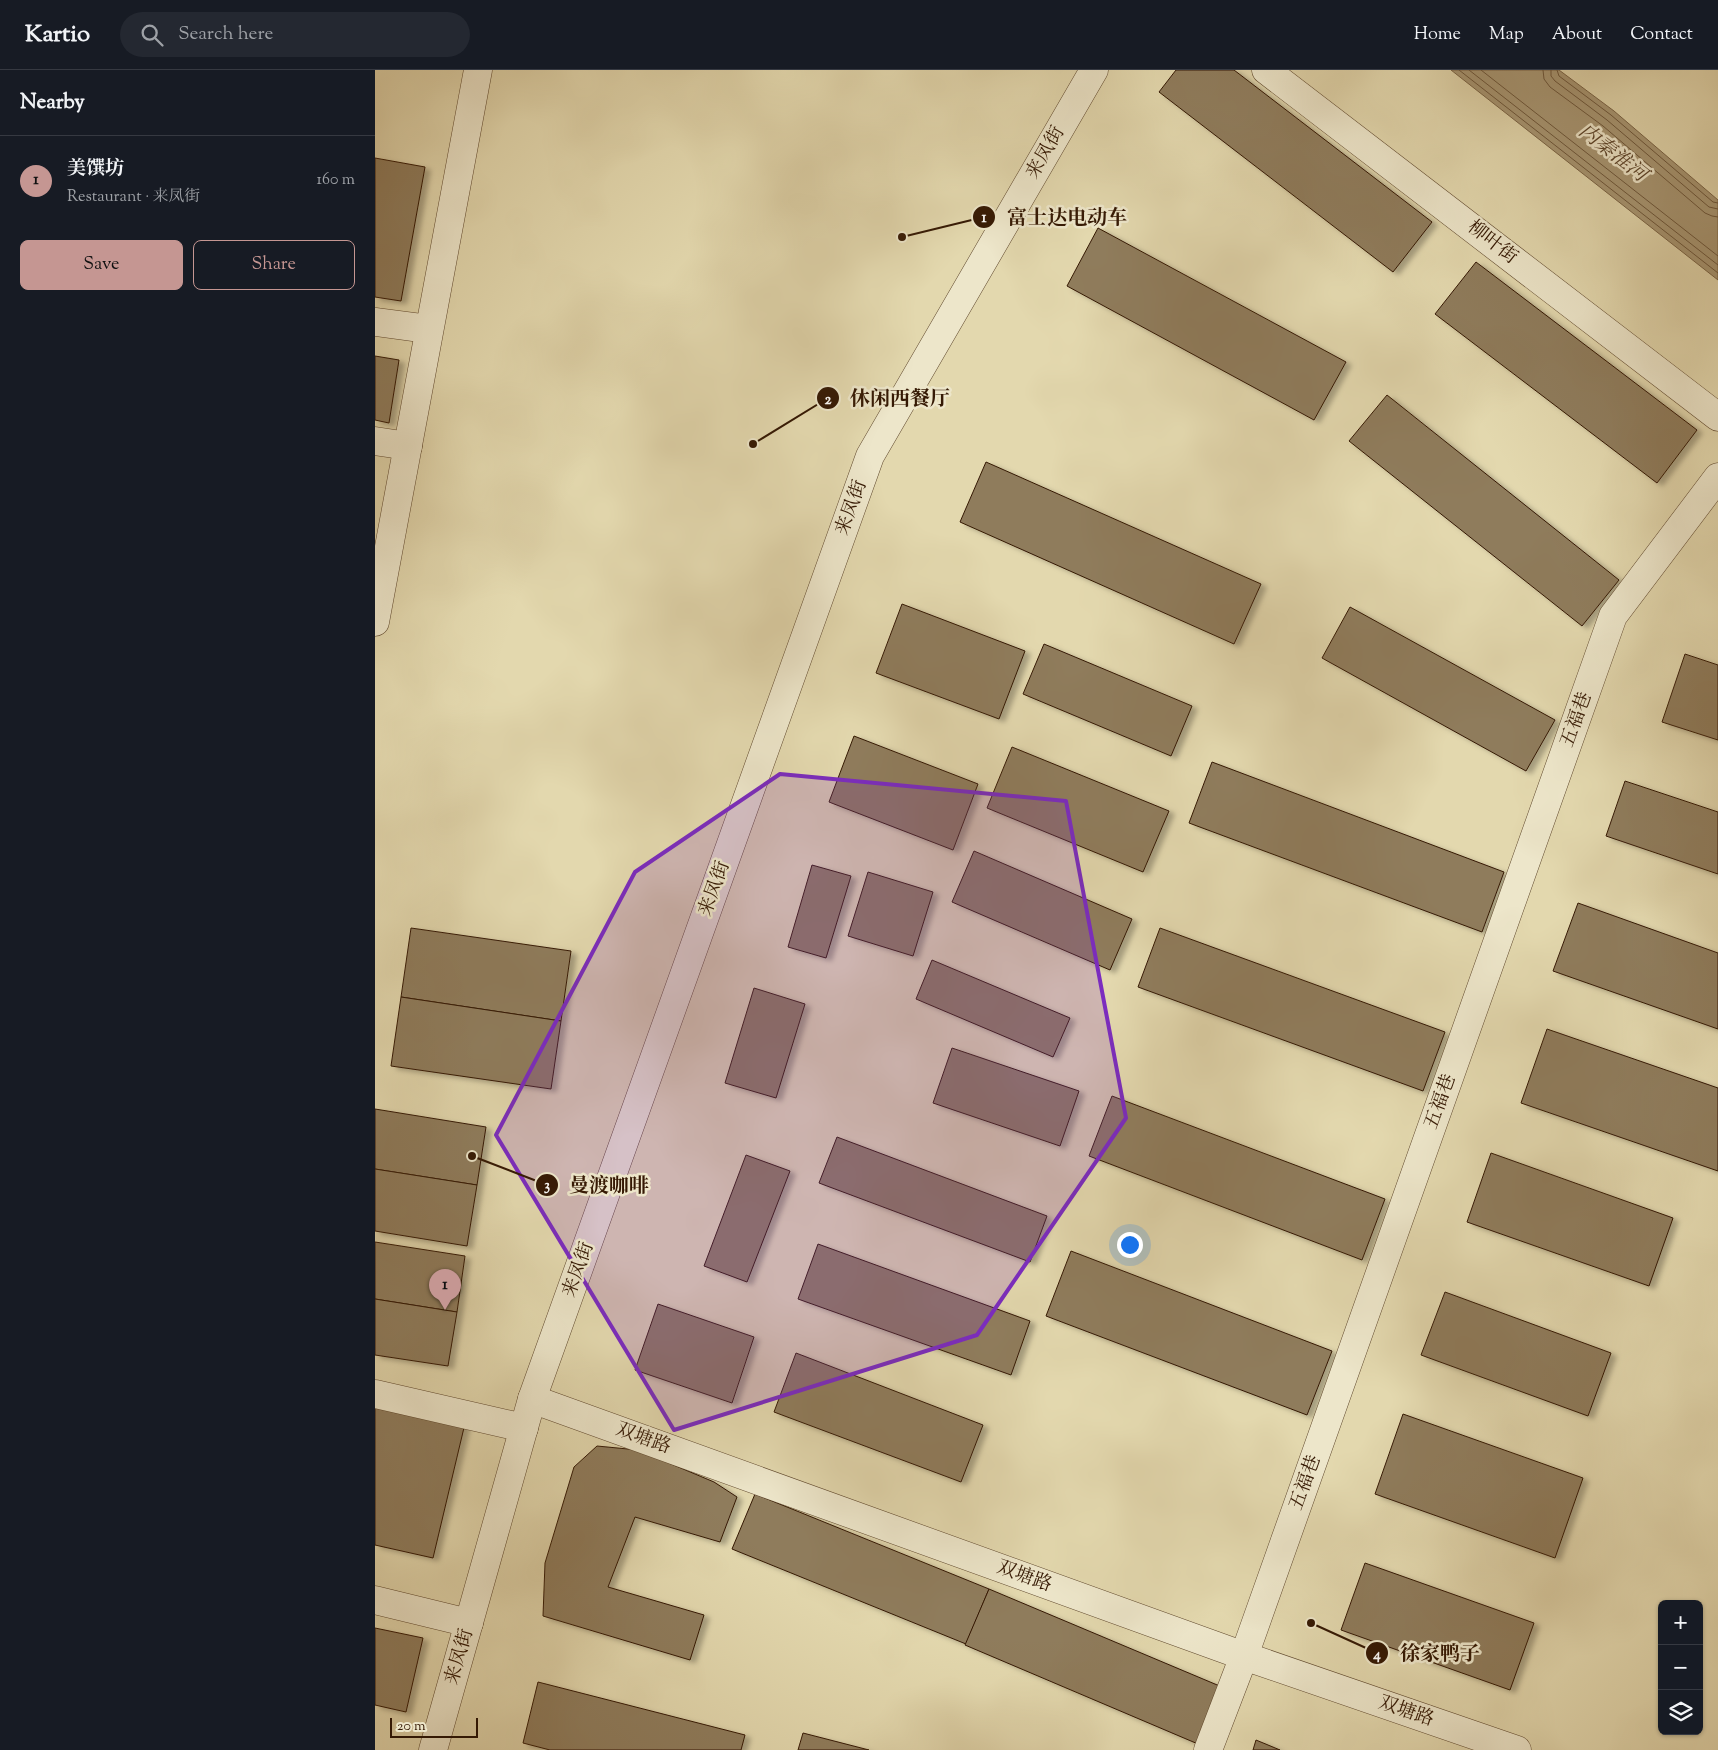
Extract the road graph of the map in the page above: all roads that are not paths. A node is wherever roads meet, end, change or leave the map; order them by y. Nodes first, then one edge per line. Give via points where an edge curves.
1 (478, 70) edge
2 (1094, 70) edge
3 (1266, 70) edge
4 (375, 322) edge
5 (421, 328) dead end
6 (1718, 417) edge
7 (375, 440) edge
8 (408, 446) junction
9 (1718, 477) edge
10 (375, 622) edge
11 (375, 1394) edge
12 (533, 1399) junction
13 (524, 1428) junction
14 (375, 1600) edge
15 (469, 1623) junction
16 (1244, 1656) junction
17 (433, 1750) edge
18 (1208, 1750) edge
19 (1517, 1750) edge

1 - 8 street
2 - 12 street, 来凤街 via 870,456
3 - 6 street, 柳叶街
4 - 5 street
7 - 8 street
8 - 10 street
9 - 16 street, 五福巷 via 1613,616
11 - 13 street
12 - 13 street, 来凤街
12 - 16 street, 双塘路
13 - 15 street, 来凤街
14 - 15 street
15 - 17 street, 来凤街
16 - 18 street, 五福巷
16 - 19 street, 双塘路

